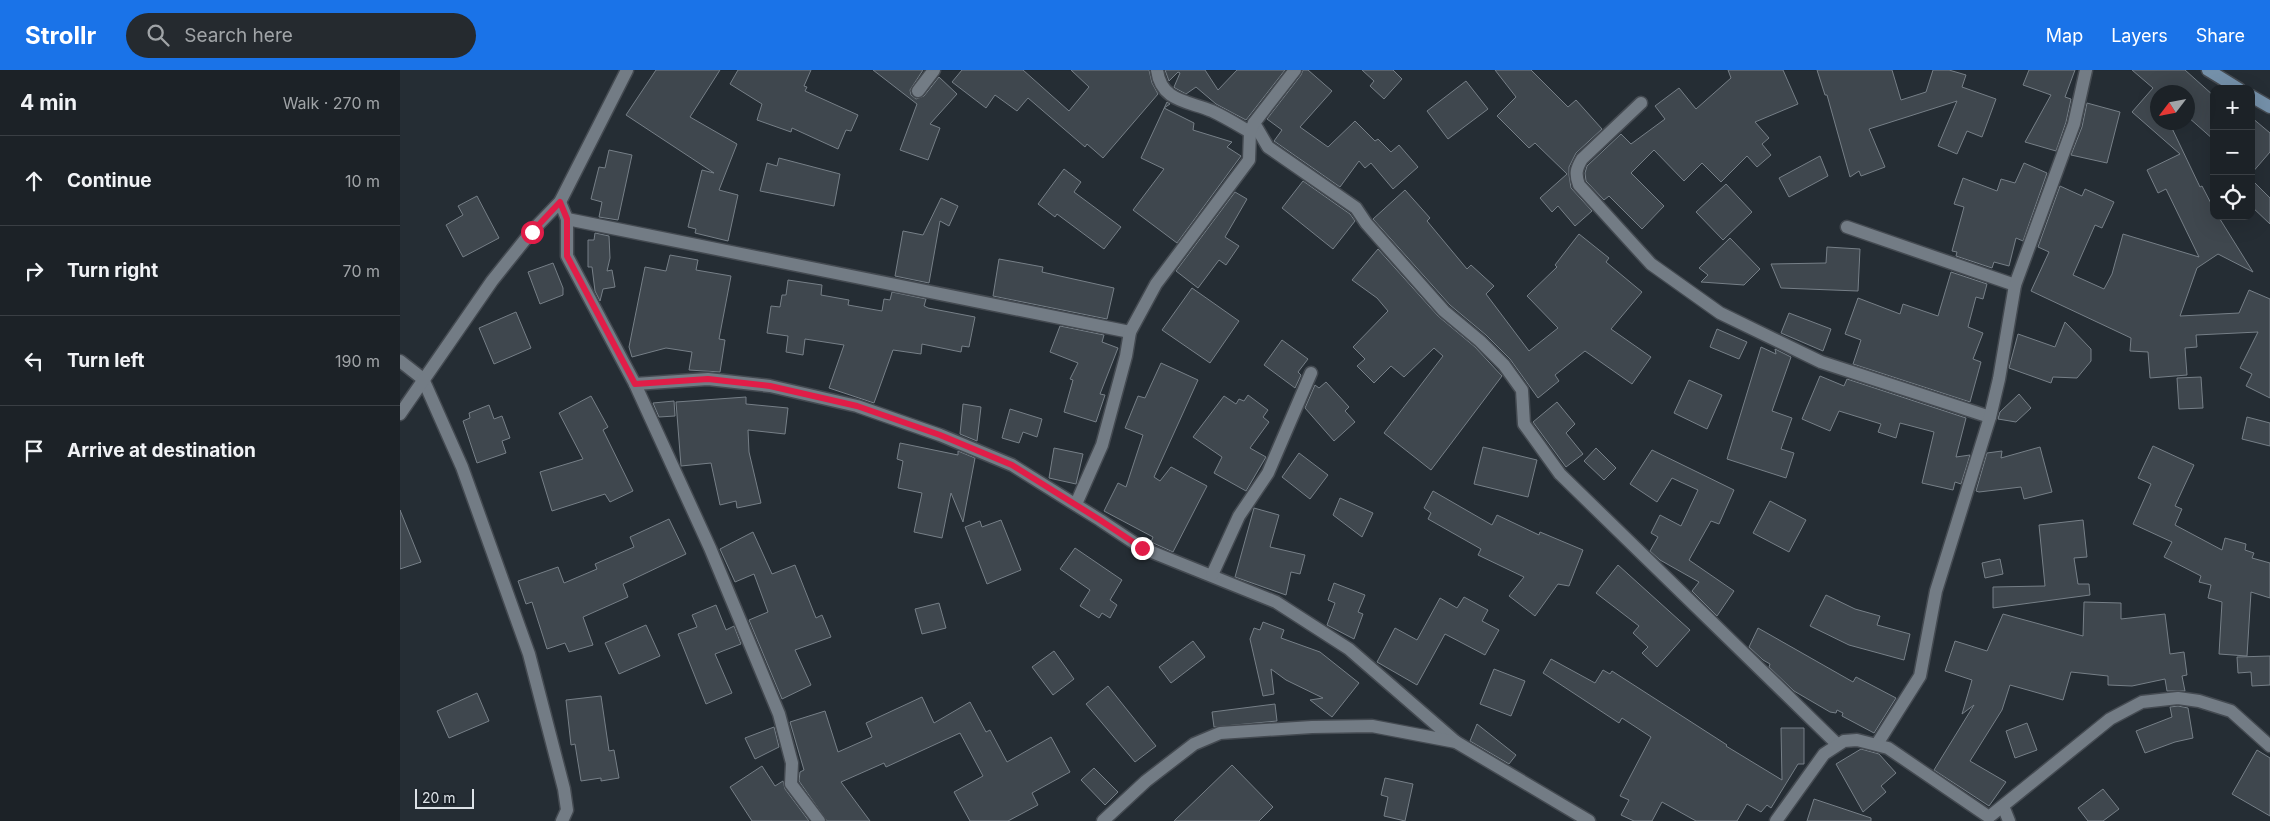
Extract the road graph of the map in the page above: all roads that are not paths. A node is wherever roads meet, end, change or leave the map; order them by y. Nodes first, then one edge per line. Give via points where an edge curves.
1 (627, 70) edge
2 (934, 70) edge
3 (1157, 70) edge
4 (1295, 70) edge
5 (2086, 70) edge
6 (2208, 70) edge
7 (2232, 85) edge
8 (918, 90) dead end
9 (2255, 98) edge
10 (1641, 103) dead end
11 (2270, 107) edge
12 (1252, 128) junction
13 (560, 202) junction
14 (567, 219) junction
15 (1847, 227) dead end
16 (2015, 285) junction
17 (1130, 332) junction
18 (400, 361) edge
19 (1311, 374) dead end
20 (423, 379) junction
21 (635, 384) junction
22 (400, 414) edge
23 (1990, 417) junction
24 (1076, 504) junction
25 (1212, 575) junction
26 (1456, 742) junction
27 (1838, 744) junction
28 (1877, 744) junction
29 (2270, 746) edge
30 (2003, 806) junction
31 (562, 821) edge
32 (818, 821) edge
33 (1103, 821) edge
34 (1589, 821) edge
35 (1776, 821) edge
36 (2010, 821) edge

1 - 13 street
2 - 8 street
3 - 12 street via 1158,81 1175,99
4 - 12 street
5 - 16 street via 2074,124
6 - 7 street
9 - 11 street
10 - 23 street via 1582,159 1576,169 1576,177 1579,185 1651,264 1720,313 1821,362
12 - 17 street via 1249,160 1156,284
12 - 27 street via 1268,147 1356,208 1444,311 1504,365 1522,390 1524,424 1560,474
13 - 14 street
13 - 20 street via 492,281
14 - 17 street
14 - 21 street via 567,256
15 - 16 street
16 - 23 street
17 - 24 street via 1102,445
18 - 20 street
19 - 25 street via 1268,473 1239,516
20 - 22 street
20 - 31 street via 462,467 529,654 564,789 567,810
21 - 24 street via 708,379 770,386 857,406 1012,465
21 - 32 street via 710,548 779,714 792,763 791,784
23 - 28 street via 1936,591 1920,676
24 - 25 street via 1142,548
25 - 26 street via 1276,602 1333,639
26 - 33 street via 1372,726 1220,733 1194,744 1146,781
26 - 34 street
27 - 28 street via 1856,740
27 - 35 street via 1824,754
28 - 30 street via 1888,748 1989,817
29 - 30 street via 2231,711 2178,698 2142,702 2110,719
30 - 36 street

